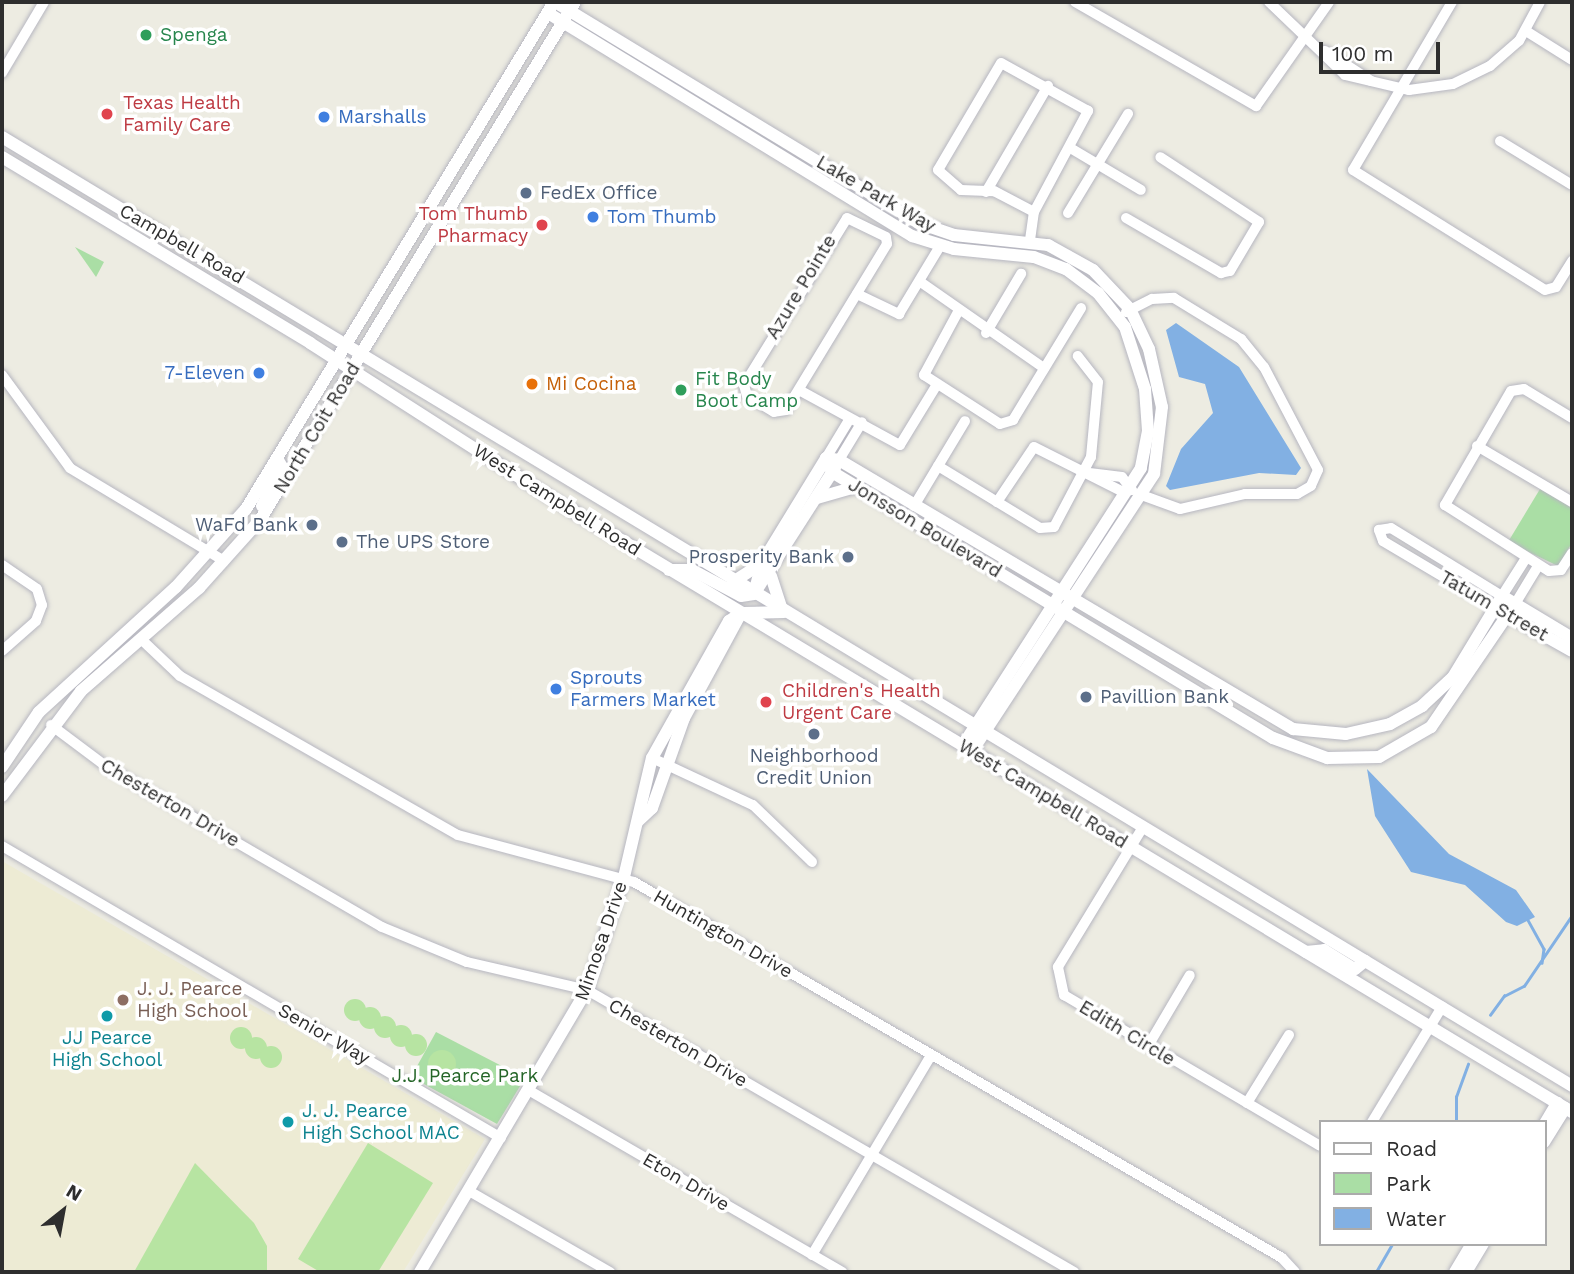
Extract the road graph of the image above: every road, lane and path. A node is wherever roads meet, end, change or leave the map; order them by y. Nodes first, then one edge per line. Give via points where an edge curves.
1 (44, 2) edge
2 (1075, 2) edge
3 (1269, 2) edge
4 (1329, 2) edge
5 (1452, 2) edge
6 (1541, 2) edge
7 (552, 5) edge
8 (573, 6) edge
9 (563, 23) junction
10 (1525, 31) junction
11 (1306, 35) junction
12 (1572, 60) edge
13 (2, 73) edge
14 (1048, 86) junction
15 (1399, 89) junction
16 (1128, 114) dead end
17 (2, 137) edge
18 (1500, 141) dead end
19 (1072, 149) junction
20 (2, 157) edge
21 (1160, 157) dead end
22 (1098, 165) junction
23 (1572, 185) edge
24 (1141, 190) dead end
25 (986, 192) junction
26 (435, 197) junction
27 (449, 205) junction
28 (1034, 212) junction
29 (1068, 213) dead end
30 (1126, 218) dead end
31 (164, 234) junction
32 (1031, 234) junction
33 (940, 246) junction
34 (156, 249) junction
35 (1572, 261) edge
36 (1021, 274) dead end
37 (922, 283) junction
38 (857, 294) junction
39 (1081, 308) dead end
40 (1130, 309) junction
41 (959, 310) junction
42 (1118, 317) junction
43 (986, 333) junction
44 (348, 342) junction
45 (362, 351) junction
46 (1078, 356) dead end
47 (337, 360) junction
48 (1044, 368) junction
49 (352, 369) junction
50 (2, 375) edge
51 (936, 386) junction
52 (799, 390) junction
53 (1572, 418) edge
54 (849, 420) junction
55 (965, 421) dead end
56 (862, 422) junction
57 (1478, 446) junction
58 (278, 459) junction
59 (833, 459) junction
60 (938, 466) junction
61 (832, 472) junction
62 (1087, 472) junction
63 (552, 473) junction
64 (855, 487) junction
65 (1132, 490) junction
66 (542, 493) junction
67 (1144, 496) junction
68 (817, 498) junction
69 (997, 502) junction
70 (1572, 502) edge
71 (914, 506) junction
72 (260, 520) junction
73 (795, 522) junction
74 (952, 528) junction
75 (945, 540) junction
76 (1423, 548) junction
77 (209, 553) junction
78 (1572, 553) edge
79 (1526, 558) junction
80 (224, 561) junction
81 (1416, 561) junction
82 (762, 563) junction
83 (2, 565) edge
84 (1538, 566) junction
85 (669, 570) junction
86 (1070, 570) junction
87 (771, 576) junction
88 (1036, 578) junction
89 (733, 582) junction
90 (1058, 591) junction
91 (748, 595) junction
92 (1070, 598) junction
93 (1498, 602) junction
94 (1050, 604) junction
95 (1511, 609) junction
96 (1062, 611) junction
97 (784, 612) junction
98 (751, 616) junction
99 (1572, 638) edge
100 (141, 639) junction
101 (2, 651) edge
102 (1572, 651) edge
103 (875, 667) junction
104 (845, 675) junction
105 (897, 680) junction
106 (870, 690) junction
107 (682, 697) junction
108 (697, 697) junction
109 (1281, 724) junction
110 (51, 725) junction
111 (976, 727) junction
112 (987, 734) junction
113 (1273, 738) junction
114 (967, 748) junction
115 (652, 758) junction
116 (665, 763) junction
117 (2, 766) edge
118 (2, 796) edge
119 (638, 821) junction
120 (1143, 827) junction
121 (2, 846) edge
122 (1131, 847) junction
123 (812, 862) dead end
124 (624, 877) junction
125 (1306, 952) junction
126 (1365, 961) junction
127 (1190, 975) dead end
128 (587, 990) junction
129 (1442, 1007) junction
130 (1430, 1027) junction
131 (1289, 1035) dead end
132 (1148, 1046) junction
133 (931, 1055) junction
134 (1571, 1082) edge
135 (530, 1091) junction
136 (1247, 1103) junction
137 (1567, 1106) edge
138 (1373, 1120) edge
139 (1546, 1123) edge
140 (501, 1138) junction
141 (1546, 1139) edge
142 (1318, 1145) edge
143 (872, 1155) junction
144 (469, 1191) junction
145 (1471, 1246) edge
146 (1482, 1246) edge
147 (812, 1255) junction
148 (1294, 1270) edge
149 (420, 1272) edge
150 (610, 1272) edge
151 (842, 1272) edge
152 (1074, 1272) edge
153 (1455, 1272) edge
154 (1466, 1272) edge

1 - 13 street
2 - 11 street via 1256,106
3 - 11 street
4 - 11 street
5 - 15 street
6 - 10 street
7 - 8 main road, Lake Park Way
7 - 9 main road, Lake Park Way
7 - 26 main road, North Coit Road
8 - 9 main road, North Coit Road
8 - 32 main road, Lake Park Way via 919,223 954,235
9 - 27 main road, North Coit Road
9 - 33 main road, Lake Park Way via 904,231
10 - 12 street
10 - 15 street via 1479,73 1438,88
11 - 15 street via 1371,81
14 - 19 street via 1088,111
14 - 25 street
14 - 25 street via 1001,63 938,170 961,190
15 - 35 street via 1353,170 1551,290
16 - 22 street
17 - 31 main road, Campbell Road
18 - 23 street
19 - 22 street
19 - 28 street
20 - 34 main road, Campbell Road
21 - 30 street via 1259,222 1230,271 1221,273
22 - 24 street
22 - 29 street
25 - 28 street
26 - 27 main road
26 - 44 main road, North Coit Road
27 - 45 main road, North Coit Road
28 - 32 street
31 - 34 main road
31 - 44 main road, Campbell Road
32 - 40 main road, Lake Park Way via 1088,266
33 - 37 street
33 - 42 main road, Lake Park Way via 1051,262 1085,282
34 - 47 main road, Campbell Road
36 - 43 street
37 - 38 street via 899,314
37 - 41 street
38 - 52 street
38 - 52 street, Azure Pointe via 888,240 847,218 744,384 747,396 774,412 786,410
39 - 48 street
40 - 42 street
40 - 67 main road, Lake Park Way via 1149,349 1162,407 1160,453
40 - 67 street via 1152,299 1174,298 1241,339 1264,367 1318,470 1311,486 1297,494 1257,492 1180,509
41 - 43 street
41 - 51 street via 924,369
42 - 65 main road, Lake Park Way via 1139,362 1147,415 1145,454
43 - 48 street
44 - 45 main road, Campbell Road
44 - 47 main road, North Coit Road
45 - 49 main road, North Coit Road
45 - 63 main road, West Campbell Road
46 - 62 street via 1098,382
47 - 49 main road, West Campbell Road
47 - 58 main road, North Coit Road
48 - 51 street via 1008,424
49 - 66 main road, West Campbell Road
49 - 72 main road, North Coit Road
50 - 77 street via 71,468
51 - 56 street via 900,444
52 - 54 street
53 - 57 street via 1514,389
54 - 56 street
54 - 59 street
55 - 60 street
56 - 59 street
57 - 70 street
57 - 79 street via 1446,508
58 - 72 main road via 282,467
58 - 77 main road, North Coit Road
59 - 61 main road, Jonsson Boulevard
59 - 71 main road, Jonsson Boulevard
59 - 73 main road
60 - 69 street
60 - 71 street
61 - 64 main road, Jonsson Boulevard
61 - 68 main road
62 - 65 street via 1122,477
62 - 69 street via 1034,447
62 - 69 street via 1051,528
63 - 66 main road
63 - 89 main road, West Campbell Road
64 - 68 main road
64 - 75 main road, Jonsson Boulevard
65 - 67 main road
65 - 86 main road, Lake Park Way
66 - 85 main road, West Campbell Road
67 - 92 main road, Lake Park Way
68 - 73 main road
71 - 74 main road, Jonsson Boulevard
72 - 80 main road, North Coit Road
73 - 82 main road
73 - 87 main road
74 - 75 main road
74 - 88 main road, Jonsson Boulevard
75 - 94 main road, Jonsson Boulevard
76 - 81 street
76 - 81 street, Tatum Street via 1391,528 1379,530 1383,541
76 - 93 street, Tatum Street
77 - 80 street
77 - 117 main road, North Coit Road via 75,674
78 - 84 street via 1558,572
79 - 84 street
79 - 93 street, Jonsson Boulevard
80 - 100 main road, North Coit Road
81 - 93 street, Tatum Street
82 - 89 main road
82 - 91 main road
83 - 101 street via 37,589 42,605 36,621
84 - 95 street, Jonsson Boulevard
85 - 91 main road, West Campbell Road via 692,570
85 - 98 main road, West Campbell Road
86 - 88 main road
86 - 90 main road, Lake Park Way
87 - 91 main road
87 - 97 main road
88 - 90 main road, Jonsson Boulevard
89 - 91 main road
90 - 92 main road, Jonsson Boulevard
90 - 94 main road, Lake Park Way
91 - 97 main road, West Campbell Road
91 - 98 main road
92 - 96 main road, Lake Park Way
92 - 109 main road, Jonsson Boulevard
93 - 95 main road, Tatum Street
93 - 109 main road, Jonsson Boulevard via 1446,685 1408,715 1346,734
94 - 96 main road, Jonsson Boulevard
94 - 111 main road, Lake Park Way
95 - 99 main road, Tatum Street
95 - 102 main road, Tatum Street
95 - 113 main road, Jonsson Boulevard via 1451,706 1412,741 1379,757 1336,760
96 - 112 main road, Lake Park Way
96 - 113 main road, Jonsson Boulevard
97 - 98 main road
97 - 103 main road, West Campbell Road
98 - 104 main road, West Campbell Road
98 - 107 main road, Mimosa Drive via 729,621
98 - 108 main road, Mimosa Drive
100 - 110 main road, North Coit Road
100 - 124 street, Huntington Drive via 180,676 449,830 503,851
103 - 104 main road
103 - 105 main road, West Campbell Road
104 - 106 main road, West Campbell Road
105 - 106 main road
105 - 111 main road, West Campbell Road
106 - 114 main road, West Campbell Road
107 - 108 main road
107 - 115 main road, Mimosa Drive
108 - 116 main road, Mimosa Drive
109 - 113 main road
110 - 118 main road, North Coit Road
110 - 128 street, Chesterton Drive via 107,767 382,927 467,962
111 - 112 main road, West Campbell Road
111 - 114 main road, Lake Park Way
112 - 114 main road, Lake Park Way
112 - 120 main road, West Campbell Road
114 - 122 main road, West Campbell Road
115 - 116 street
115 - 119 main road, Mimosa Drive via 636,803
116 - 119 main road, Mimosa Drive via 652,808
116 - 123 street via 753,805
119 - 124 main road, Mimosa Drive
120 - 122 street, Edith Circle
120 - 126 main road, West Campbell Road
121 - 140 street, Senior Way
122 - 125 main road, West Campbell Road
122 - 132 street, Edith Circle via 1057,976 1064,995
124 - 128 main road, Mimosa Drive
124 - 133 street, Huntington Drive
125 - 126 main road via 1324,950 1355,969
125 - 130 main road, West Campbell Road
126 - 129 main road, West Campbell Road
127 - 132 street
128 - 135 main road, Mimosa Drive
128 - 143 street, Chesterton Drive
129 - 130 street
129 - 134 main road, West Campbell Road
130 - 137 main road, West Campbell Road
130 - 138 street
131 - 136 street
132 - 136 street, Edith Circle
133 - 143 street
133 - 148 street, Huntington Drive
134 - 137 main road
135 - 140 main road, Mimosa Drive
135 - 147 street, Eton Drive
136 - 142 street, Edith Circle
137 - 139 main road
137 - 141 main road
140 - 144 main road, Mimosa Drive
143 - 147 street
143 - 152 street, Chesterton Drive
144 - 149 main road, Mimosa Drive
144 - 150 street
145 - 153 main road
146 - 154 main road
147 - 151 street, Eton Drive

